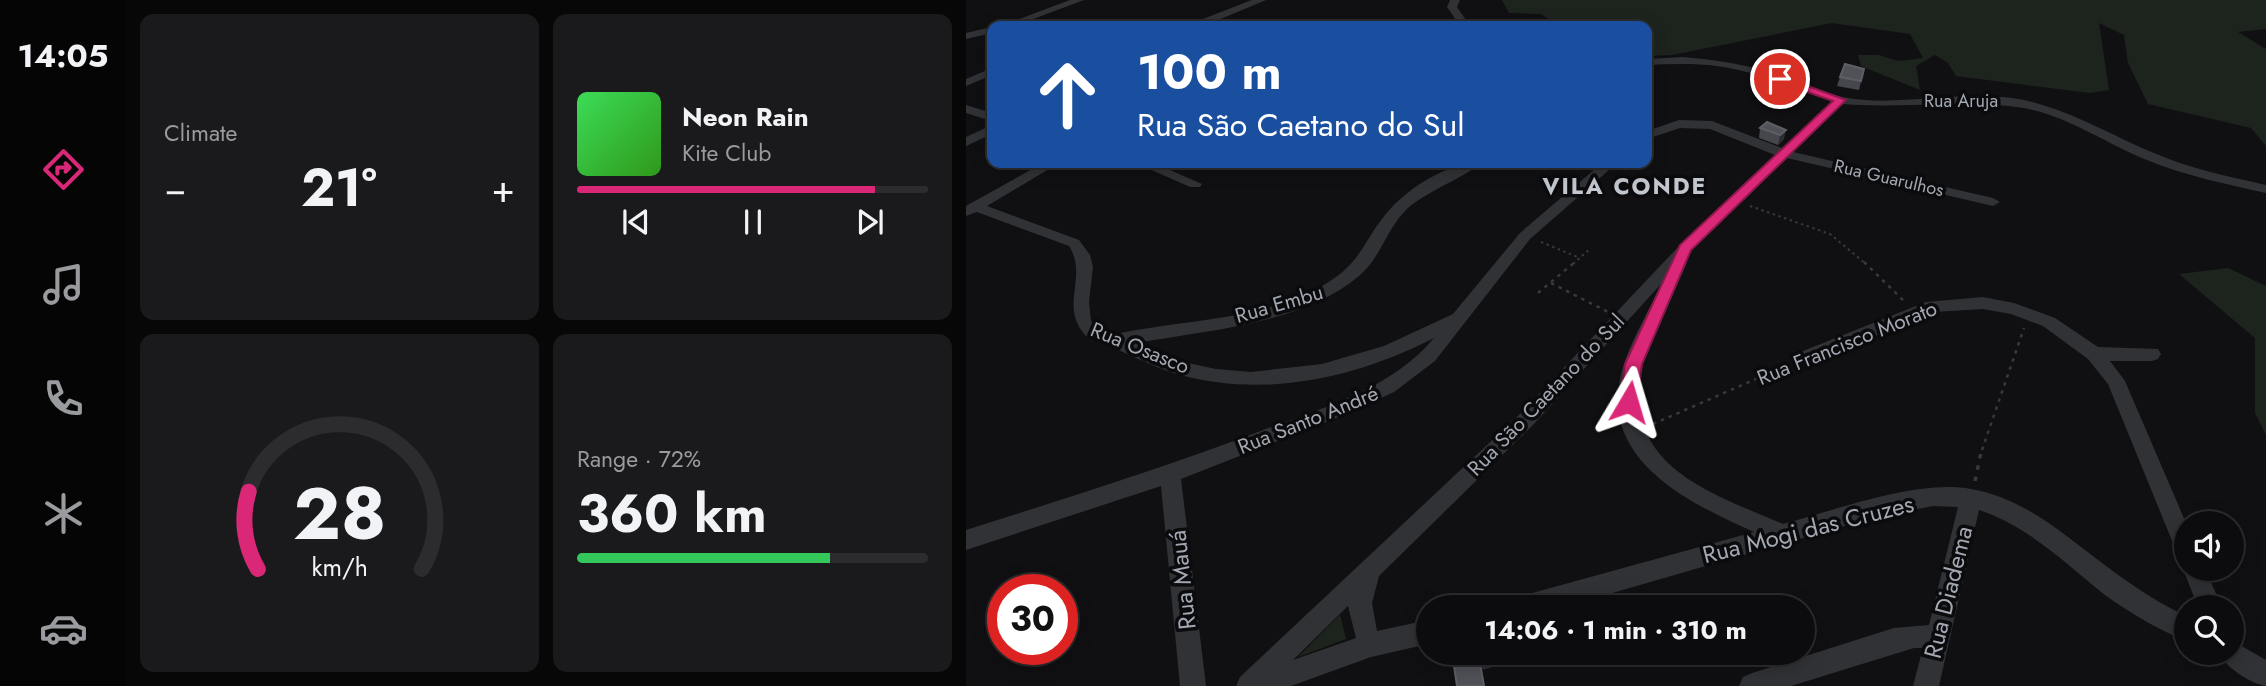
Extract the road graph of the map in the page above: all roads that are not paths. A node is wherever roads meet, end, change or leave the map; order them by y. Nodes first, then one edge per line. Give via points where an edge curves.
1 (1079, 0) edge
2 (1261, 0) edge
3 (1455, 0) edge
4 (1048, 13) junction
5 (1022, 21) edge
6 (1044, 21) edge
7 (1206, 21) edge
8 (1462, 21) edge
9 (987, 31) edge
10 (966, 36) edge
11 (1652, 62) edge
12 (987, 73) edge
13 (966, 83) edge
14 (1840, 100) junction
15 (966, 109) edge
16 (987, 115) edge
17 (987, 132) edge
18 (1652, 133) edge
19 (966, 142) edge
20 (1785, 154) junction
21 (1043, 168) edge
22 (1155, 168) edge
23 (1463, 168) edge
24 (1604, 168) edge
25 (1195, 184) dead end
26 (2266, 189) edge
27 (1993, 202) dead end
28 (972, 210) edge
29 (1685, 248) junction
30 (1461, 317) junction
31 (1118, 340) junction
32 (2152, 354) dead end
33 (2094, 355) junction
34 (1804, 358) road end
35 (1170, 474) junction
36 (1971, 498) junction
37 (2174, 519) edge
38 (1780, 533) junction
39 (966, 540) edge
40 (1373, 567) junction
41 (1566, 595) edge
42 (2174, 623) edge
43 (1416, 635) edge
44 (1937, 637) junction
45 (1371, 645) junction
46 (2244, 661) edge
47 (2266, 675) edge
48 (1193, 686) edge
49 (1249, 686) edge
50 (1256, 686) edge
51 (1752, 686) edge
52 (1926, 686) edge

1 - 4 street
2 - 7 street
3 - 8 street via 1452,7
4 - 5 street
4 - 6 street
9 - 10 street
11 - 14 street, Rua Aruja via 1720,62
12 - 13 street
14 - 20 street, Rua São Caetano do Sul
14 - 26 street, Rua Aruja via 1880,103 1965,98 2028,105 2189,171
15 - 16 street
17 - 19 street
18 - 20 street via 1679,124 1712,125
20 - 27 street, Rua Guarulhos
20 - 29 street, Rua São Caetano do Sul
21 - 28 street
22 - 25 street
23 - 31 street, Rua Embu via 1405,203 1355,272 1331,290 1255,314
24 - 30 street, Rua Santo André via 1525,236
28 - 31 street, Rua Osasco via 1074,243 1083,251 1082,325
29 - 38 street via 1633,364 1629,402 1635,432 1662,473 1689,491
29 - 40 street, Rua São Caetano do Sul via 1526,420
30 - 31 street, Rua Osasco via 1406,346 1364,360 1270,379 1181,368
30 - 35 street, Rua Santo André via 1429,356 1387,387
32 - 33 street
33 - 34 street, Rua Francisco Morato via 2049,322 1970,303 1932,306
33 - 37 street, Rua Francisco Morato via 2116,381
35 - 39 street, Rua Santo André
35 - 48 street, Rua Mauá
36 - 38 street, Rua Mogi das Cruzes via 1933,497
36 - 42 street, Rua Mogi das Cruzes via 2009,510 2115,588
36 - 44 street, Rua Diadema
38 - 41 street, Rua Mogi das Cruzes
40 - 45 street via 1360,593 1364,632
40 - 49 street, Rua São Caetano do Sul
43 - 45 street
44 - 51 street via 1894,640
44 - 52 street, Rua Diadema
45 - 50 street
46 - 47 street

